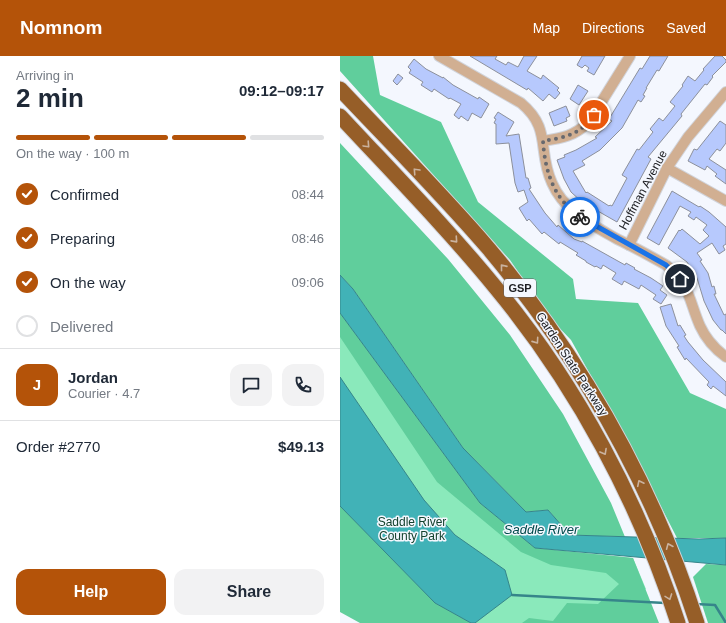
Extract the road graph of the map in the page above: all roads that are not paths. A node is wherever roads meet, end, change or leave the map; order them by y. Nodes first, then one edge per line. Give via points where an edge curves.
1 (439, 56) edge
2 (630, 56) edge
3 (340, 89) edge
4 (725, 95) edge
5 (340, 116) edge
6 (543, 141) junction
7 (667, 168) junction
8 (726, 201) edge
9 (629, 245) junction
10 (726, 357) edge
11 (678, 623) edge
12 (697, 623) edge

1 - 6 street via 521,103 535,117
2 - 6 street via 589,122 564,138
12 -> 3 highway, Garden State Parkway / GSP via 657,518 625,452 568,355 539,313 488,249
4 - 7 street, Hoffman Avenue via 688,137
5 -> 11 highway, Garden State Parkway / GSP via 444,227 497,289 546,355 589,424 637,516
6 - 9 street via 544,158 552,184 567,206 587,222
7 - 8 street
7 - 9 street, Hoffman Avenue
9 - 10 street via 666,265 680,279 705,336

